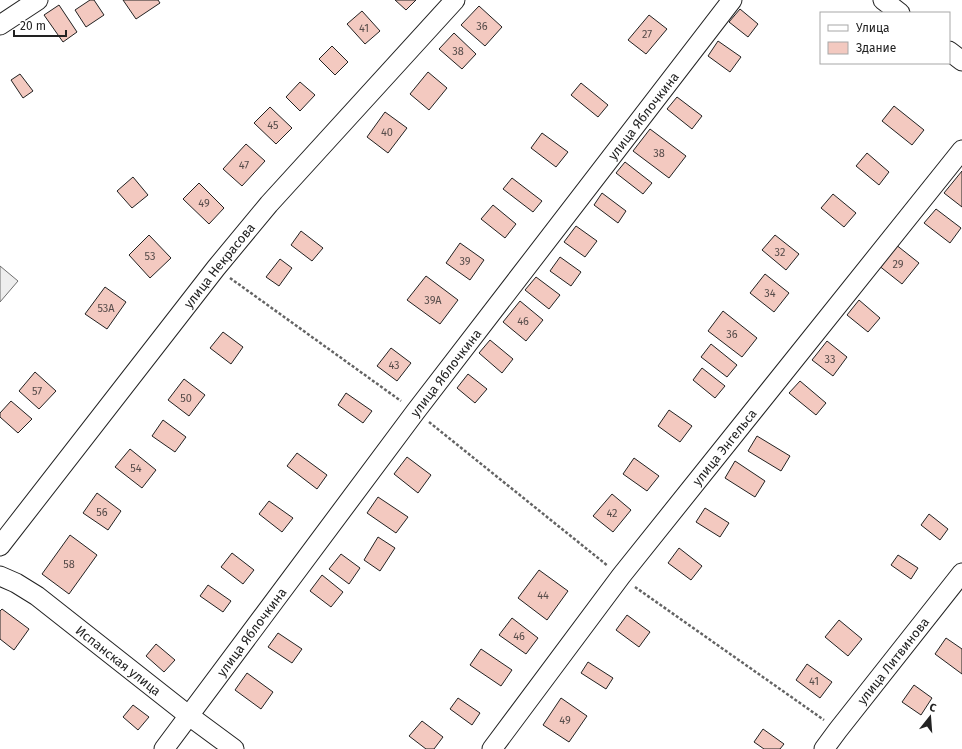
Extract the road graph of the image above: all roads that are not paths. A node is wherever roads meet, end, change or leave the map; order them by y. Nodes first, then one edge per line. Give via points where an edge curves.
1 (38, 0) edge
2 (455, 0) edge
3 (732, 0) edge
4 (883, 0) edge
5 (899, 12) edge
6 (0, 25) edge
7 (950, 52) edge
8 (962, 61) edge
9 (962, 150) edge
10 (0, 546) edge
11 (962, 573) edge
12 (0, 576) edge
13 (188, 715) junction
14 (164, 749) edge
15 (234, 749) edge
16 (492, 749) edge
17 (824, 749) edge

1 - 6 street
2 - 10 street, улица Некрасова via 269,204 216,268
3 - 13 street, улица Яблочкина via 416,411
4 - 5 street
7 - 8 street
9 - 16 street, улица Энгельса via 621,576
11 - 17 street, улица Литвинова
12 - 13 street, Испанская улица via 37,596
13 - 14 street, улица Яблочкина
13 - 15 street, Испанская улица

